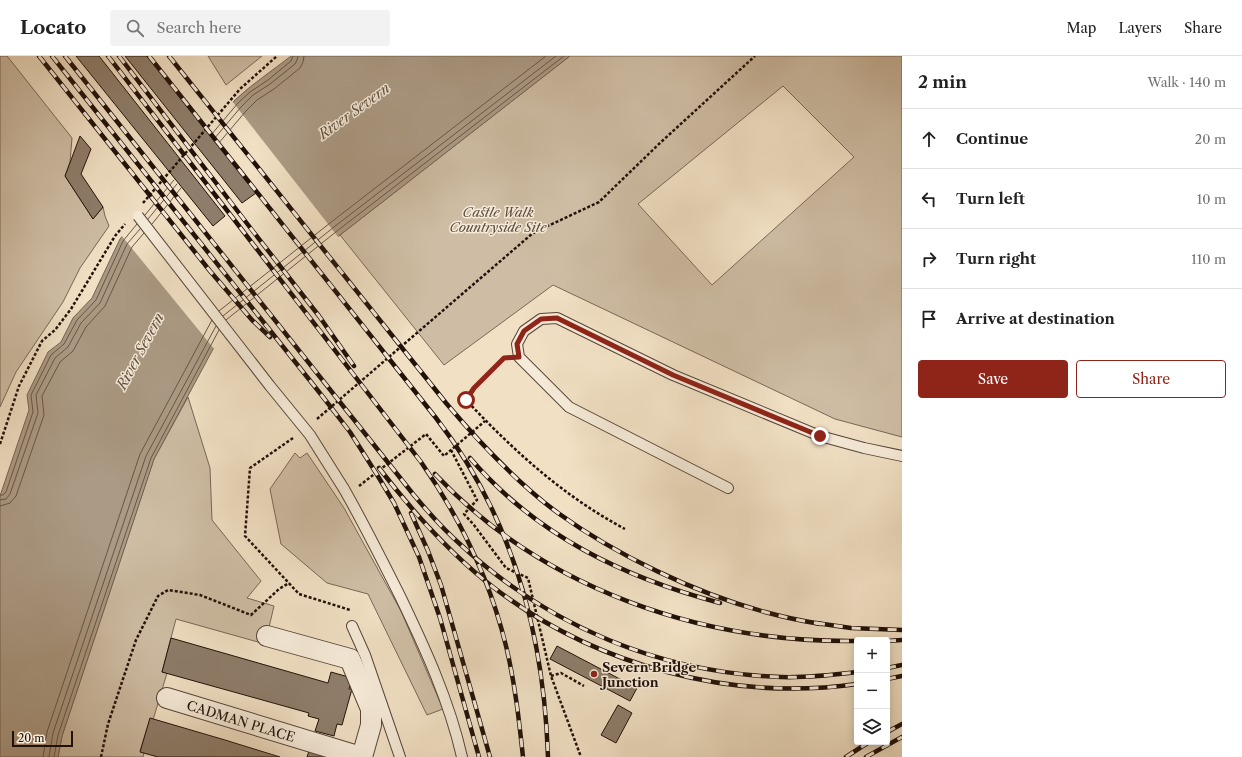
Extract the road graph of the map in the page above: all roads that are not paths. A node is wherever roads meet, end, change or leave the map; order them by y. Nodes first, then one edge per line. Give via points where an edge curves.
1 (139, 211) road end
2 (902, 456) edge
3 (728, 488) dead end
4 (352, 626) road end
5 (267, 636) dead end
6 (168, 698) dead end
7 (362, 757) edge
8 (400, 757) edge
9 (462, 757) edge

1 - 9 lane, bridge via 270,386 310,435 344,489 421,638 444,696
2 - 3 lane via 820,436 673,375 557,318 541,319 524,331 517,344 519,357 569,407
4 - 8 lane via 365,655
5 - 7 street via 350,658 371,709 371,725
6 - 7 street, CADMAN PLACE

